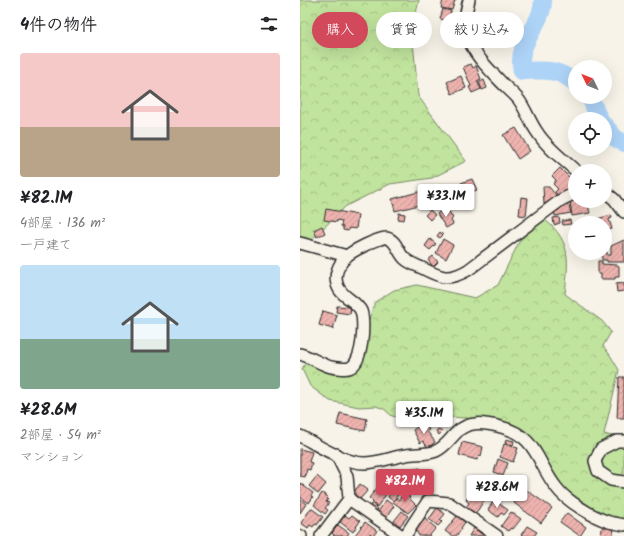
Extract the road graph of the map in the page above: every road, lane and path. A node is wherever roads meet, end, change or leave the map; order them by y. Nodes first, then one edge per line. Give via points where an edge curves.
1 (469, 0) edge
2 (568, 164) edge
3 (568, 196) edge
4 (612, 197) edge
5 (624, 212) edge
6 (300, 243) edge
7 (347, 256) junction
8 (300, 354) edge
9 (300, 436) edge
10 (624, 440) edge
11 (336, 454) junction
12 (624, 482) edge
13 (349, 499) junction
14 (624, 525) edge
15 (321, 536) edge
16 (403, 536) edge
17 (497, 536) edge

1 - 2 street via 465,22 475,52 518,100 547,145
3 - 7 street via 456,277 434,274 405,260 393,242 386,238 380,238
4 - 5 street
6 - 7 street
7 - 8 street via 337,269 336,284 361,311 362,344 355,364 349,368 331,368
9 - 11 street
10 - 12 street via 601,449 595,461 598,471 611,480
11 - 13 street via 347,476
11 - 14 street via 348,460 364,463 431,453 446,445 462,428 473,423 503,428 515,433 535,450 551,481 565,496 601,518
13 - 15 street
13 - 16 street
16 - 17 street via 428,501 449,503

